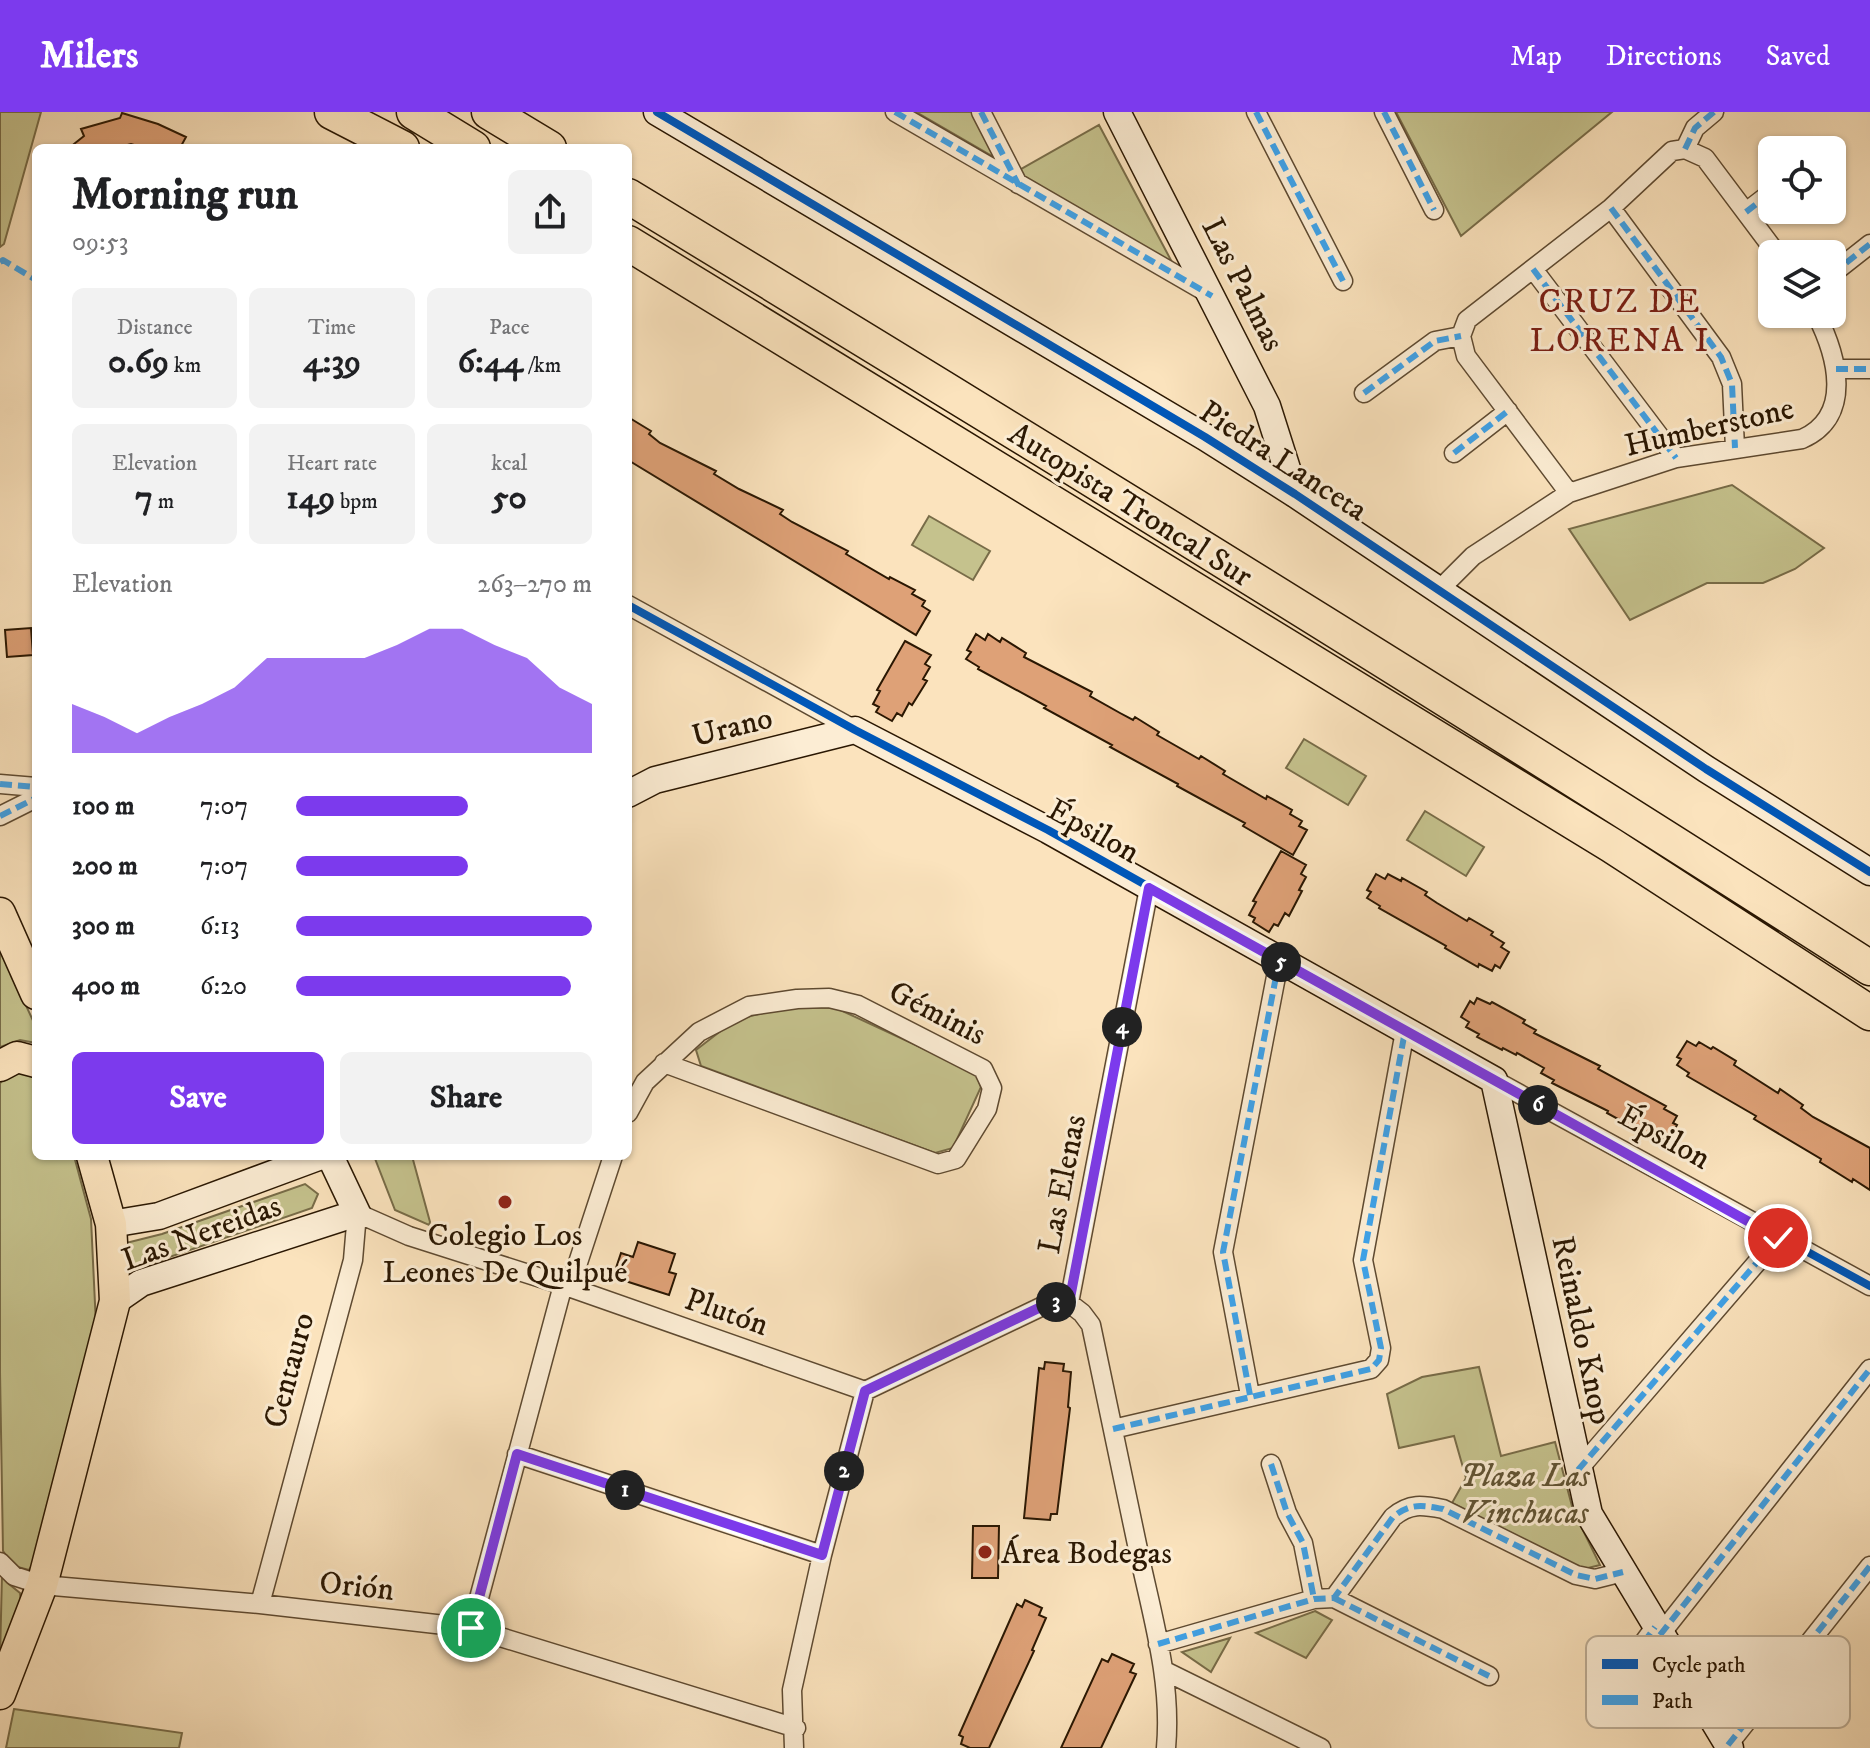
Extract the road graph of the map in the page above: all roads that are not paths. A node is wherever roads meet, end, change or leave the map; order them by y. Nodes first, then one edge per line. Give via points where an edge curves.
1 (332, 112) edge
2 (414, 112) edge
3 (489, 112) edge
4 (657, 112) edge
5 (895, 112) edge
6 (981, 112) edge
7 (1117, 112) edge
8 (1256, 112) edge
9 (1384, 112) edge
10 (1714, 112) edge
11 (394, 144) edge
12 (466, 144) edge
13 (542, 144) edge
14 (1685, 149) junction
15 (1019, 186) junction
16 (632, 198) edge
17 (1758, 203) edge
18 (1611, 208) junction
19 (1434, 210) dead end
20 (1746, 212) junction
21 (1767, 240) edge
22 (1870, 244) edge
23 (632, 245) edge
24 (1846, 263) edge
25 (632, 266) edge
26 (1533, 269) junction
27 (1343, 281) dead end
28 (1212, 296) junction
29 (1823, 328) edge
30 (1461, 336) junction
31 (1836, 369) junction
32 (1870, 369) edge
33 (838, 372) junction
34 (1364, 393) dead end
35 (1508, 411) junction
36 (1735, 448) junction
37 (1454, 453) dead end
38 (1676, 458) junction
39 (1569, 493) junction
40 (1295, 494) junction
41 (1439, 590) junction
42 (632, 607) edge
43 (855, 730) junction
44 (0, 784) edge
45 (32, 787) edge
46 (632, 792) edge
47 (32, 800) edge
48 (0, 816) edge
49 (1632, 816) junction
50 (1611, 845) junction
51 (1870, 872) edge
52 (1149, 888) junction
53 (0, 913) edge
54 (1870, 957) edge
55 (1279, 961) junction
56 (1870, 968) edge
57 (32, 984) edge
58 (1870, 1013) edge
59 (1405, 1031) junction
60 (1870, 1039) edge
61 (32, 1061) edge
62 (664, 1063) junction
63 (0, 1066) edge
64 (1494, 1080) junction
65 (632, 1106) edge
66 (93, 1160) edge
67 (310, 1160) edge
68 (332, 1160) edge
69 (612, 1160) edge
70 (357, 1213) junction
71 (111, 1224) junction
72 (1778, 1238) junction
73 (567, 1286) junction
74 (1870, 1286) edge
75 (115, 1301) junction
76 (1069, 1303) junction
77 (1870, 1369) edge
78 (865, 1391) junction
79 (1250, 1395) junction
80 (1113, 1429) junction
81 (517, 1454) junction
82 (1271, 1464) dead end
83 (1578, 1470) junction
84 (822, 1555) junction
85 (0, 1562) edge
86 (1870, 1566) edge
87 (1623, 1572) junction
88 (42, 1585) junction
89 (1334, 1598) junction
90 (1314, 1599) junction
91 (260, 1604) junction
92 (471, 1628) junction
93 (1658, 1631) junction
94 (1654, 1636) edge
95 (1661, 1636) edge
96 (1815, 1636) edge
97 (1158, 1644) junction
98 (1165, 1671) junction
99 (1489, 1676) dead end
100 (0, 1694) edge
101 (796, 1728) junction
102 (1718, 1728) edge
103 (1743, 1728) edge
104 (1729, 1746) edge
105 (794, 1748) edge
106 (1166, 1748) edge
107 (1321, 1748) edge

1 - 11 highway
2 - 12 highway
3 - 13 highway
4 - 40 street, Piedra Lanceta
5 - 15 street
6 - 15 street
7 - 28 street, Las Palmas
8 - 27 street
9 - 19 street
10 - 14 street via 1695,128
14 - 18 street via 1672,151
14 - 20 street via 1705,158
15 - 28 street
16 - 49 highway, Autopista Troncal Sur
17 - 20 street
18 - 26 street
18 - 36 street via 1721,357 1732,384
20 - 21 street
22 - 24 street
23 - 33 highway, Autopista Troncal Sur
25 - 33 highway
26 - 30 street via 1467,320
26 - 38 street
28 - 40 street, Las Palmas via 1267,406
29 - 31 street
30 - 34 street via 1435,341
30 - 35 street via 1466,356
31 - 32 street
31 - 36 street, Humberstone via 1835,402 1817,432
33 - 50 highway, Autopista Troncal Sur
35 - 37 street
35 - 39 street
36 - 38 street, Humberstone
38 - 39 street, Humberstone
39 - 41 street, Humberstone via 1473,556
40 - 41 street, Piedra Lanceta
41 - 51 street, Piedra Lanceta
42 - 43 street, Épsilon
43 - 46 street, Urano via 655,780
43 - 52 street, Épsilon
44 - 45 street
47 - 48 street
49 - 54 highway, Autopista Troncal Sur
49 - 56 highway, Autopista Troncal Sur
50 - 58 highway, Autopista Troncal Sur
50 - 60 highway, Autopista Troncal Sur
52 - 55 street, Épsilon
52 - 76 street, Las Elenas
53 - 57 main road
55 - 59 street, Épsilon
55 - 79 street via 1223,1252
59 - 64 street, Épsilon
59 - 79 street via 1363,1260 1379,1360 1371,1369
61 - 63 main road via 17,1057
62 - 62 street, Géminis via 938,1164 950,1163 961,1153 992,1095 983,1069 858,1005 829,998 741,1009 699,1032
62 - 65 street, Géminis
64 - 72 street, Épsilon
64 - 83 street, Reinaldo Knop
66 - 71 main road
67 - 71 street, Las Nereidas via 159,1216
68 - 70 street
69 - 73 street
70 - 73 street, Plutón via 409,1236
70 - 75 street, Las Nereidas via 141,1283
70 - 91 street, Centauro via 353,1260
71 - 75 main road
72 - 74 street, Épsilon
72 - 83 street
73 - 78 street, Plutón
73 - 81 street
75 - 88 main road
76 - 78 street via 1045,1305
76 - 80 street, Las Elenas via 1091,1325
77 - 93 street
78 - 84 street
79 - 80 street
80 - 97 street, Las Elenas
81 - 84 street
81 - 92 street
82 - 90 street via 1303,1543
83 - 87 street, Reinaldo Knop via 1589,1514
84 - 101 street via 792,1690
85 - 88 street, Orión via 14,1576
86 - 96 street
87 - 89 street via 1595,1579 1576,1575 1443,1509 1420,1505 1405,1507 1393,1517
87 - 93 street, Reinaldo Knop
88 - 91 street, Orión
88 - 100 main road
89 - 90 street
89 - 99 street
90 - 97 street
91 - 92 street, Orión
92 - 101 street, Orión
93 - 94 street
93 - 95 street, Reinaldo Knop
97 - 98 street, Las Elenas
98 - 106 street, Las Elenas
98 - 107 street
101 - 105 street
102 - 104 street, Reinaldo Knop
103 - 104 street

